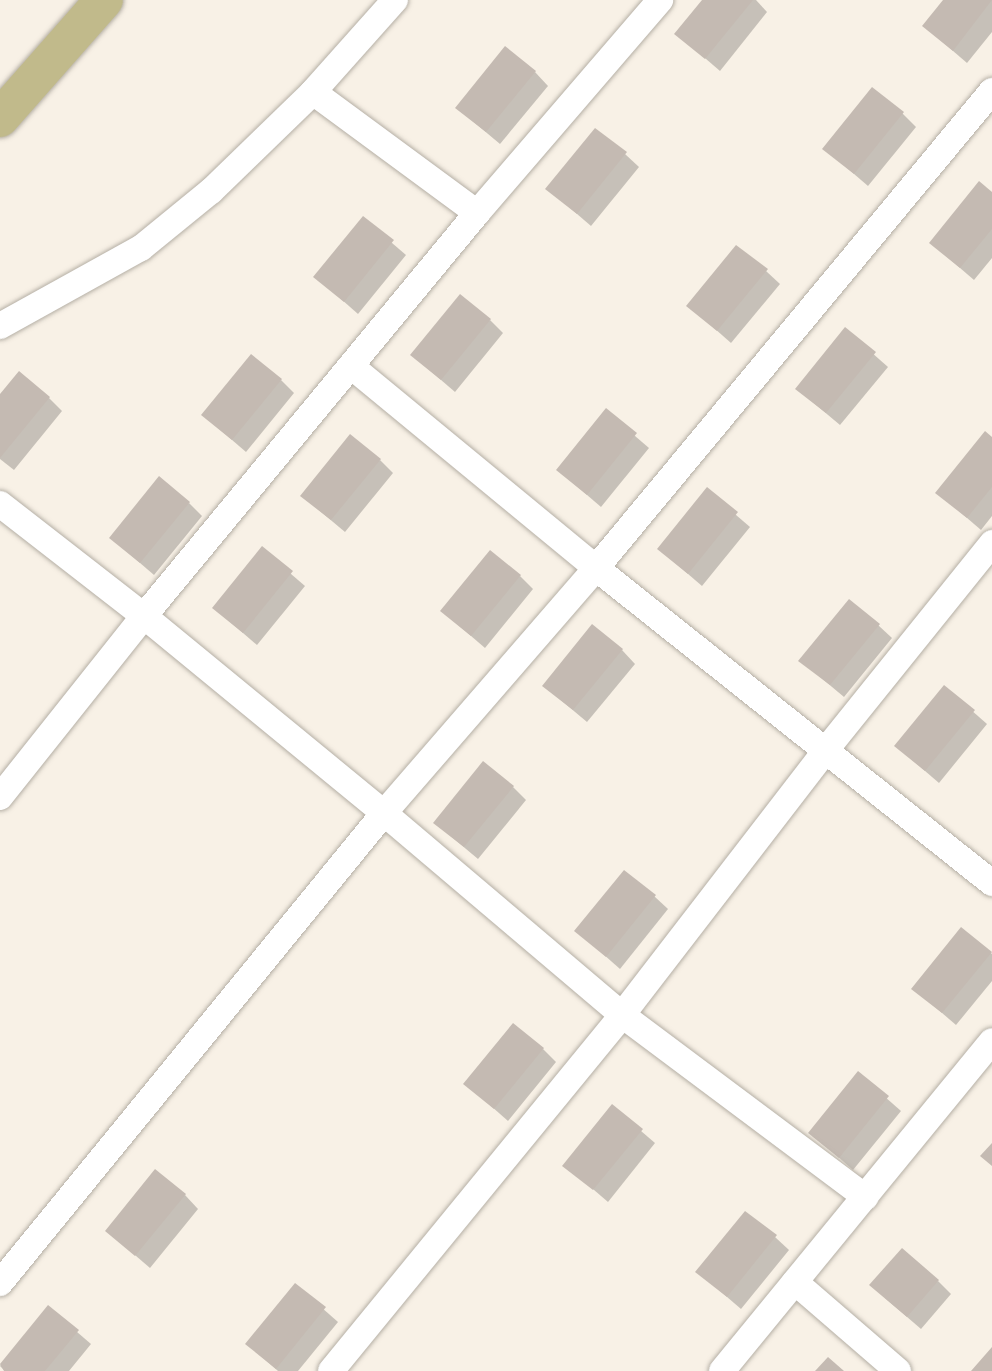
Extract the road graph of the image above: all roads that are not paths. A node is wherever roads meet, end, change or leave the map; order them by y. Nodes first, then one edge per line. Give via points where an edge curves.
1 (104, 0) edge
2 (395, 0) edge
3 (660, 0) edge
4 (992, 91) edge
5 (313, 92) junction
6 (0, 118) edge
7 (477, 213) junction
8 (0, 326) edge
9 (351, 366) junction
10 (0, 505) edge
11 (992, 543) edge
12 (596, 568) junction
13 (144, 616) junction
14 (825, 751) junction
15 (0, 797) edge
16 (384, 813) junction
17 (992, 883) edge
18 (622, 1015) junction
19 (990, 1049) edge
20 (865, 1196) junction
21 (795, 1282) junction
22 (0, 1283) edge
23 (331, 1371) edge
24 (722, 1371) edge
25 (898, 1371) edge

1 - 6 main road
2 - 5 street
3 - 7 street
4 - 12 street
5 - 7 street
5 - 8 street via 211,191 141,248
7 - 9 street
9 - 12 street
9 - 13 street
10 - 13 street
11 - 14 street
12 - 14 street
12 - 16 street
13 - 15 street
13 - 16 street
14 - 17 street
14 - 18 street
16 - 18 street
16 - 22 street
18 - 20 street
18 - 23 street
19 - 20 street
20 - 21 street
21 - 24 street
21 - 25 street

